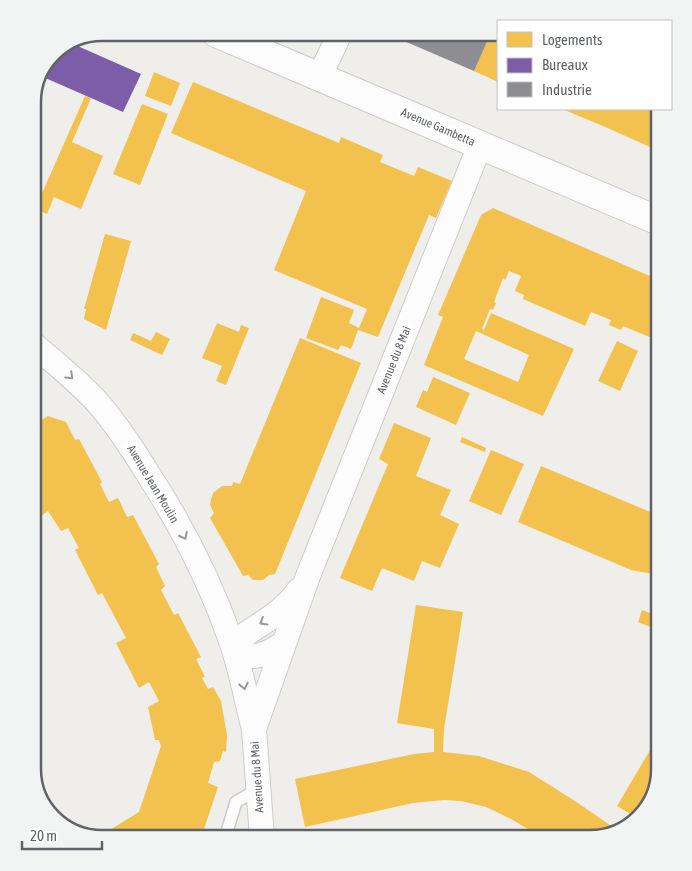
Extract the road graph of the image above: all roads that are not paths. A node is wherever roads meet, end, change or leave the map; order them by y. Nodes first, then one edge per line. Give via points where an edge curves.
1 (236, 41) edge
2 (336, 41) edge
3 (319, 78) junction
4 (480, 145) junction
5 (651, 217) edge
6 (41, 351) edge
7 (308, 576) junction
8 (284, 643) junction
9 (233, 647) junction
10 (254, 729) junction
11 (258, 789) junction
12 (227, 830) edge
13 (261, 830) edge

1 - 3 main road, Avenue Gambetta
2 - 3 street
3 - 4 main road, Avenue Gambetta
4 - 5 main road, Avenue Gambetta
4 - 7 street, Avenue du 8 Mai
6 -> 9 street, Avenue Jean Moulin via 97,402 128,442 169,507 200,566
7 - 8 street, Avenue du 8 Mai
7 -> 9 street, Avenue du 8 Mai via 285,606
8 - 9 street via 268,654 255,656 246,656
8 - 10 street, Avenue du 8 Mai
9 -> 10 street, Avenue Jean Moulin
10 - 11 street, Avenue du 8 Mai
11 - 12 lane via 236,802
11 - 13 street, Avenue du 8 Mai

